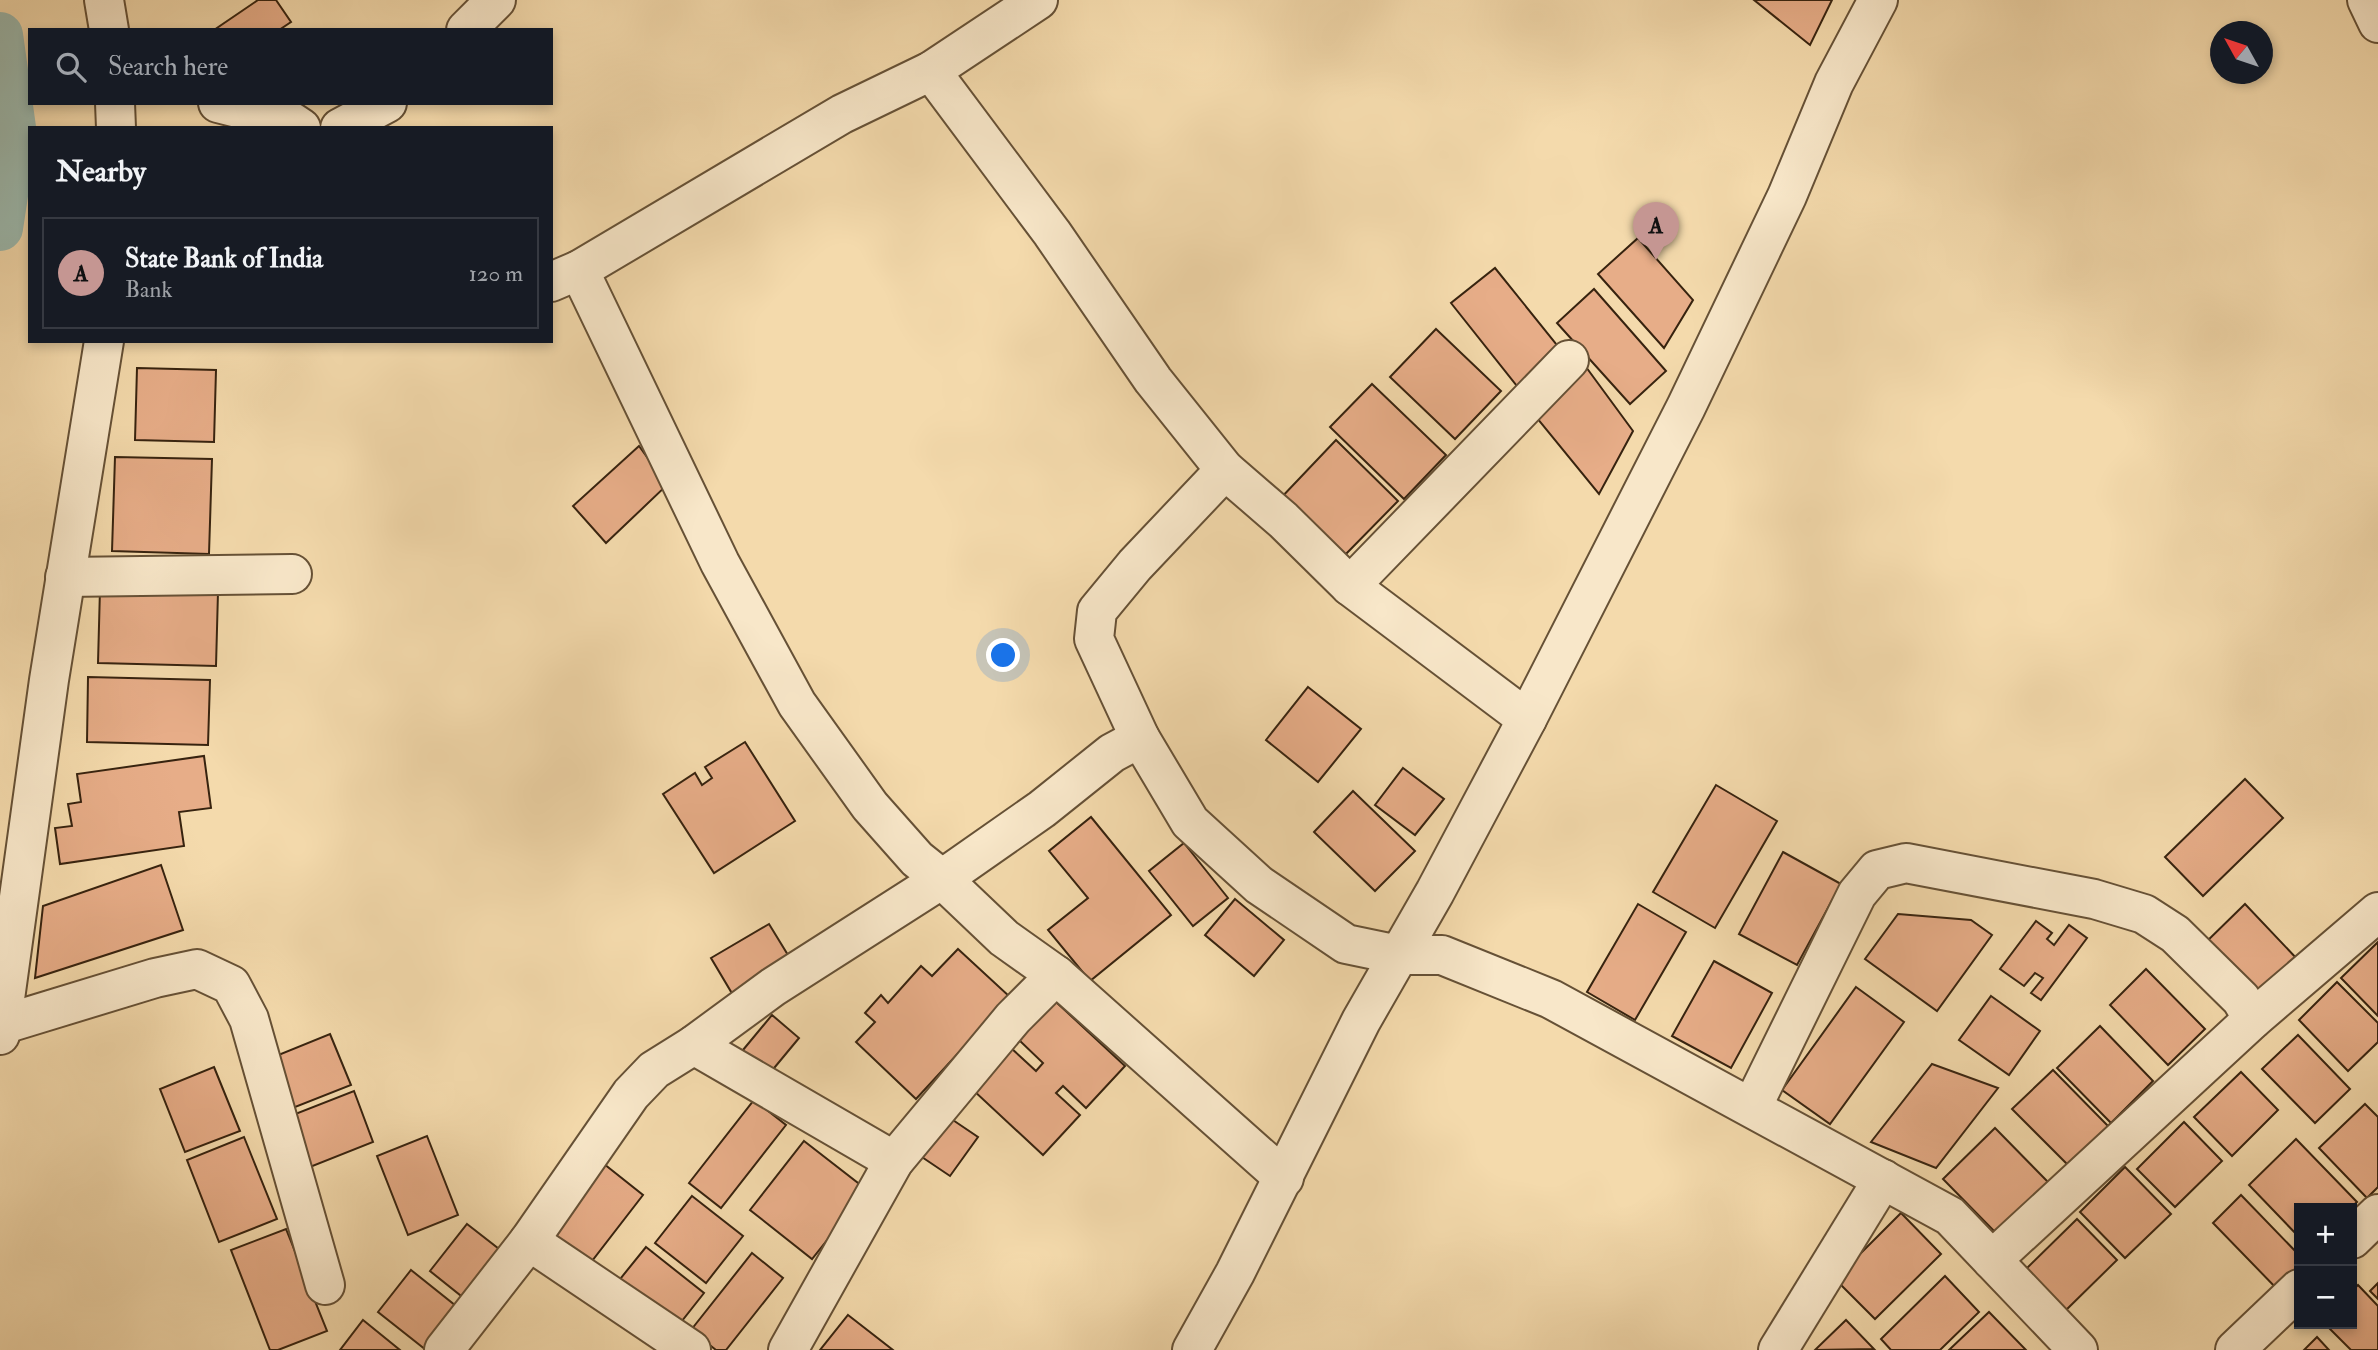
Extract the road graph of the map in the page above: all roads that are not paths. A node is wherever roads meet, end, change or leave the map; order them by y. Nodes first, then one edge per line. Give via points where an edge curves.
1 (104, 0) edge
2 (496, 0) edge
3 (1038, 0) edge
4 (1878, 0) edge
5 (2367, 0) edge
6 (2378, 23) edge
7 (109, 28) edge
8 (468, 28) edge
9 (931, 71) junction
10 (115, 105) edge
11 (226, 105) edge
12 (383, 105) edge
13 (116, 126) edge
14 (298, 126) edge
15 (344, 126) edge
16 (565, 276) edge
17 (104, 343) edge
18 (1569, 360) dead end
19 (1225, 470) junction
20 (292, 574) dead end
21 (65, 577) junction
22 (1350, 586) junction
23 (1527, 719) junction
24 (1140, 738) junction
25 (942, 879) junction
26 (2378, 912) edge
27 (1399, 955) junction
28 (1056, 975) junction
29 (2253, 1019) junction
30 (1, 1030) edge
31 (694, 1045) junction
32 (1752, 1107) junction
33 (894, 1161) junction
34 (1284, 1178) junction
35 (1883, 1179) junction
36 (2378, 1214) edge
37 (2357, 1234) edge
38 (529, 1241) junction
39 (1992, 1260) junction
40 (325, 1285) dead end
41 (2294, 1294) edge
42 (444, 1350) edge
43 (691, 1350) edge
44 (788, 1350) edge
45 (1192, 1350) edge
46 (1778, 1350) edge
47 (2078, 1350) edge
48 (2235, 1350) edge

1 - 7 street
2 - 8 street
3 - 9 street
4 - 23 street via 1834,83 1787,196 1686,407
5 - 6 street
9 - 16 street via 842,114
9 - 19 street via 1052,233 1153,380
10 - 13 street
11 - 14 street
12 - 15 street
16 - 25 street via 797,704 870,806 917,859
17 - 21 street
18 - 22 street
19 - 22 street
19 - 24 street via 1097,611 1094,639
20 - 21 street
21 - 30 street
22 - 23 street
23 - 27 street
24 - 25 street via 1112,753
24 - 27 street via 1189,822 1259,885 1346,944
25 - 28 street via 1004,938
25 - 31 street via 773,987
26 - 29 street
27 - 32 street via 1442,955 1550,999
27 - 34 street via 1361,1021
28 - 33 street via 1013,1018
28 - 34 street
29 - 32 street via 2242,999 2175,934 2144,914 2094,899 1906,863 1877,870 1857,894
29 - 39 street
30 - 40 street via 155,978 197,969 231,985 249,1019
31 - 33 street
31 - 38 street via 653,1070 631,1094
32 - 35 street
33 - 44 street
34 - 45 street
35 - 39 street via 1951,1216
35 - 46 street
36 - 37 street
38 - 42 street
38 - 43 street
39 - 47 street
41 - 48 street

